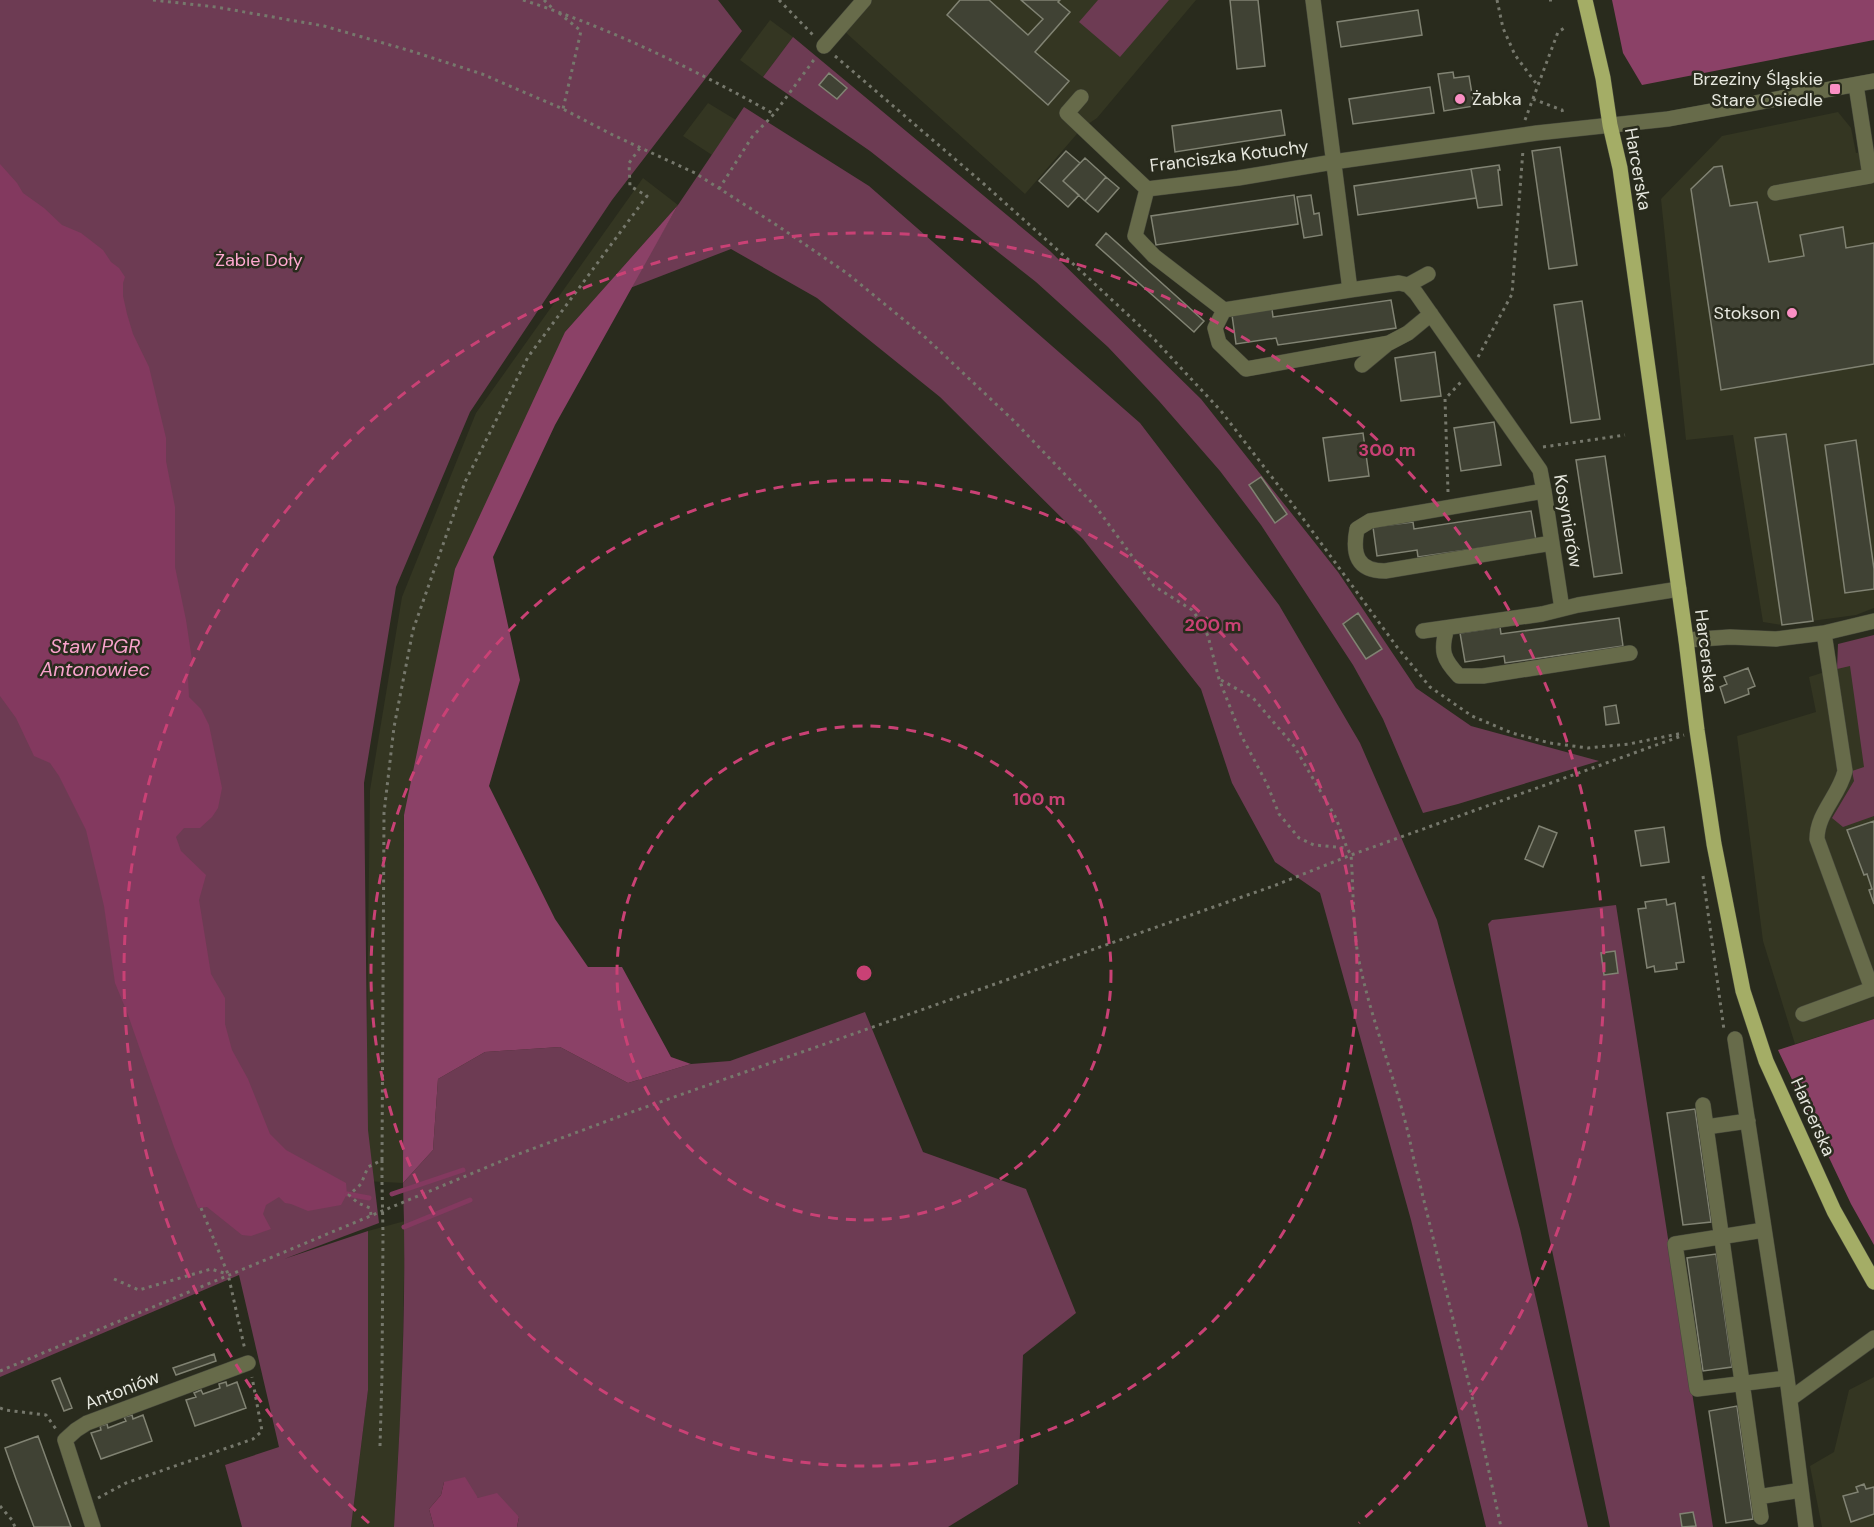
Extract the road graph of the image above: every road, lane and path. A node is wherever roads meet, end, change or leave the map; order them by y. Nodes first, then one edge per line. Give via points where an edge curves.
1 (153, 0) edge
2 (523, 0) edge
3 (543, 0) edge
4 (779, 0) edge
5 (864, 0) edge
6 (1313, 0) edge
7 (1497, 0) edge
8 (1549, 0) edge
9 (1556, 0) edge
10 (1585, 0) edge
11 (555, 10) junction
12 (1566, 27) dead end
13 (824, 46) junction
14 (1874, 81) edge
15 (1856, 85) junction
16 (1538, 86) junction
17 (1081, 97) dead end
18 (1533, 99) junction
19 (563, 109) junction
20 (774, 114) junction
21 (1565, 118) dead end
22 (1611, 125) junction
23 (1523, 135) junction
24 (640, 148) junction
25 (1333, 162) junction
26 (719, 189) junction
27 (1147, 189) junction
28 (1775, 193) dead end
29 (1428, 274) dead end
30 (1408, 285) junction
31 (1350, 290) junction
32 (1224, 310) junction
33 (1431, 314) junction
34 (1389, 343) junction
35 (1362, 364) dead end
36 (1470, 371) junction
37 (1624, 435) dead end
38 (1526, 450) junction
39 (1544, 491) junction
40 (1449, 507) junction
41 (1552, 543) junction
42 (1679, 590) junction
43 (1562, 609) junction
44 (1874, 621) edge
45 (1447, 628) junction
46 (1423, 631) dead end
47 (1824, 633) junction
48 (1686, 640) junction
49 (1630, 653) dead end
50 (1219, 679) junction
51 (1696, 730) junction
52 (1347, 848) junction
53 (1352, 855) junction
54 (1703, 876) dead end
55 (1873, 989) edge
56 (1803, 1014) dead end
57 (1730, 1040) joint
58 (1703, 1105) dead end
59 (1748, 1121) junction
60 (1706, 1127) junction
61 (382, 1160) junction
62 (201, 1208) dead end
63 (371, 1215) junction
64 (1764, 1230) junction
65 (1721, 1236) junction
66 (228, 1274) junction
67 (114, 1279) dead end
68 (1874, 1282) edge
69 (1874, 1338) edge
70 (248, 1363) junction
71 (0, 1371) edge
72 (1787, 1378) junction
73 (1742, 1384) junction
74 (1790, 1399) junction
75 (0, 1408) edge
76 (65, 1440) junction
77 (380, 1446) dead end
78 (1801, 1490) junction
79 (1758, 1497) junction
80 (87, 1505) junction
81 (0, 1506) edge
82 (1761, 1517) dead end
83 (15, 1527) edge
84 (93, 1527) edge
85 (1501, 1527) edge
86 (1806, 1527) edge

1 - 19 path via 324,26 482,74
2 - 11 path
3 - 11 path
4 - 13 path
5 - 13 street
6 - 25 street, Franciszka Kotuchy
7 - 16 path via 1503,28 1515,55
8 - 9 path
10 - 22 main road, Harcerska
11 - 19 path via 581,31
11 - 20 path via 707,76
12 - 16 path via 1558,32
13 - 20 path
13 - 51 path via 1155,339 1221,411 1430,687 1472,716 1550,743 1588,748
14 - 15 street, Franciszka Kotuchy
15 - 22 street, Franciszka Kotuchy
15 - 28 street via 1870,176
16 - 18 path
17 - 27 street, Franciszka Kotuchy via 1068,113
18 - 21 path via 1562,110
18 - 23 path
19 - 24 path
20 - 26 path via 752,137
22 - 23 street, Franciszka Kotuchy
22 - 42 main road, Harcerska via 1622,176
23 - 25 street, Franciszka Kotuchy
23 - 36 path via 1512,294
24 - 26 path
24 - 61 path via 629,163 630,186 647,196 528,357 465,482 413,630 394,727 384,813
25 - 27 street, Franciszka Kotuchy
25 - 31 street, Franciszka Kotuchy
26 - 50 path via 848,274 927,338 1014,421 1096,507 1154,586 1192,610 1208,636
27 - 32 street via 1135,236 1154,256
29 - 30 street
30 - 31 street
30 - 33 street
31 - 32 street
32 - 34 street via 1215,328 1219,343 1246,369
33 - 34 street
33 - 36 street, Kosynierów
34 - 35 street
36 - 38 street, Kosynierów
36 - 40 path via 1445,399
37 - 38 path
38 - 39 street, Kosynierów via 1540,470
39 - 40 street
39 - 41 street, Kosynierów
40 - 41 street via 1370,521 1357,529 1357,558 1365,567 1385,571
41 - 43 street, Kosynierów
42 - 43 street
42 - 48 main road, Harcerska
43 - 45 street
44 - 47 street
45 - 46 street
45 - 49 street via 1442,645 1446,663 1459,676 1483,676
47 - 48 street via 1776,639
47 - 55 street via 1845,771 1819,821 1817,838
48 - 51 main road, Harcerska
50 - 52 path via 1253,698 1294,746 1336,818
50 - 52 path via 1279,814 1299,838 1314,845
51 - 53 path
51 - 68 main road, Harcerska via 1743,991 1766,1061 1834,1211
52 - 53 path
53 - 63 path via 626,1114
53 - 85 path via 1360,967 1407,1123
54 - 57 path
55 - 56 street
57 - 59 street
58 - 60 street
59 - 60 street
59 - 64 street
60 - 65 street
61 - 63 path via 368,1167 361,1184 349,1195 370,1208
61 - 77 path, bridge
62 - 66 path
63 - 66 path
64 - 65 street
64 - 72 street
65 - 73 street
65 - 73 street via 1675,1244 1697,1389
66 - 67 path via 211,1269 139,1290
66 - 70 path
66 - 71 path
69 - 74 street
70 - 76 street, Antoniów via 87,1423
70 - 80 path via 262,1431 258,1435 126,1484
72 - 73 street
72 - 74 street
73 - 79 street
74 - 78 street
75 - 76 path via 46,1415
76 - 80 street
78 - 79 street
78 - 86 street
79 - 82 street
80 - 84 street
81 - 83 path

